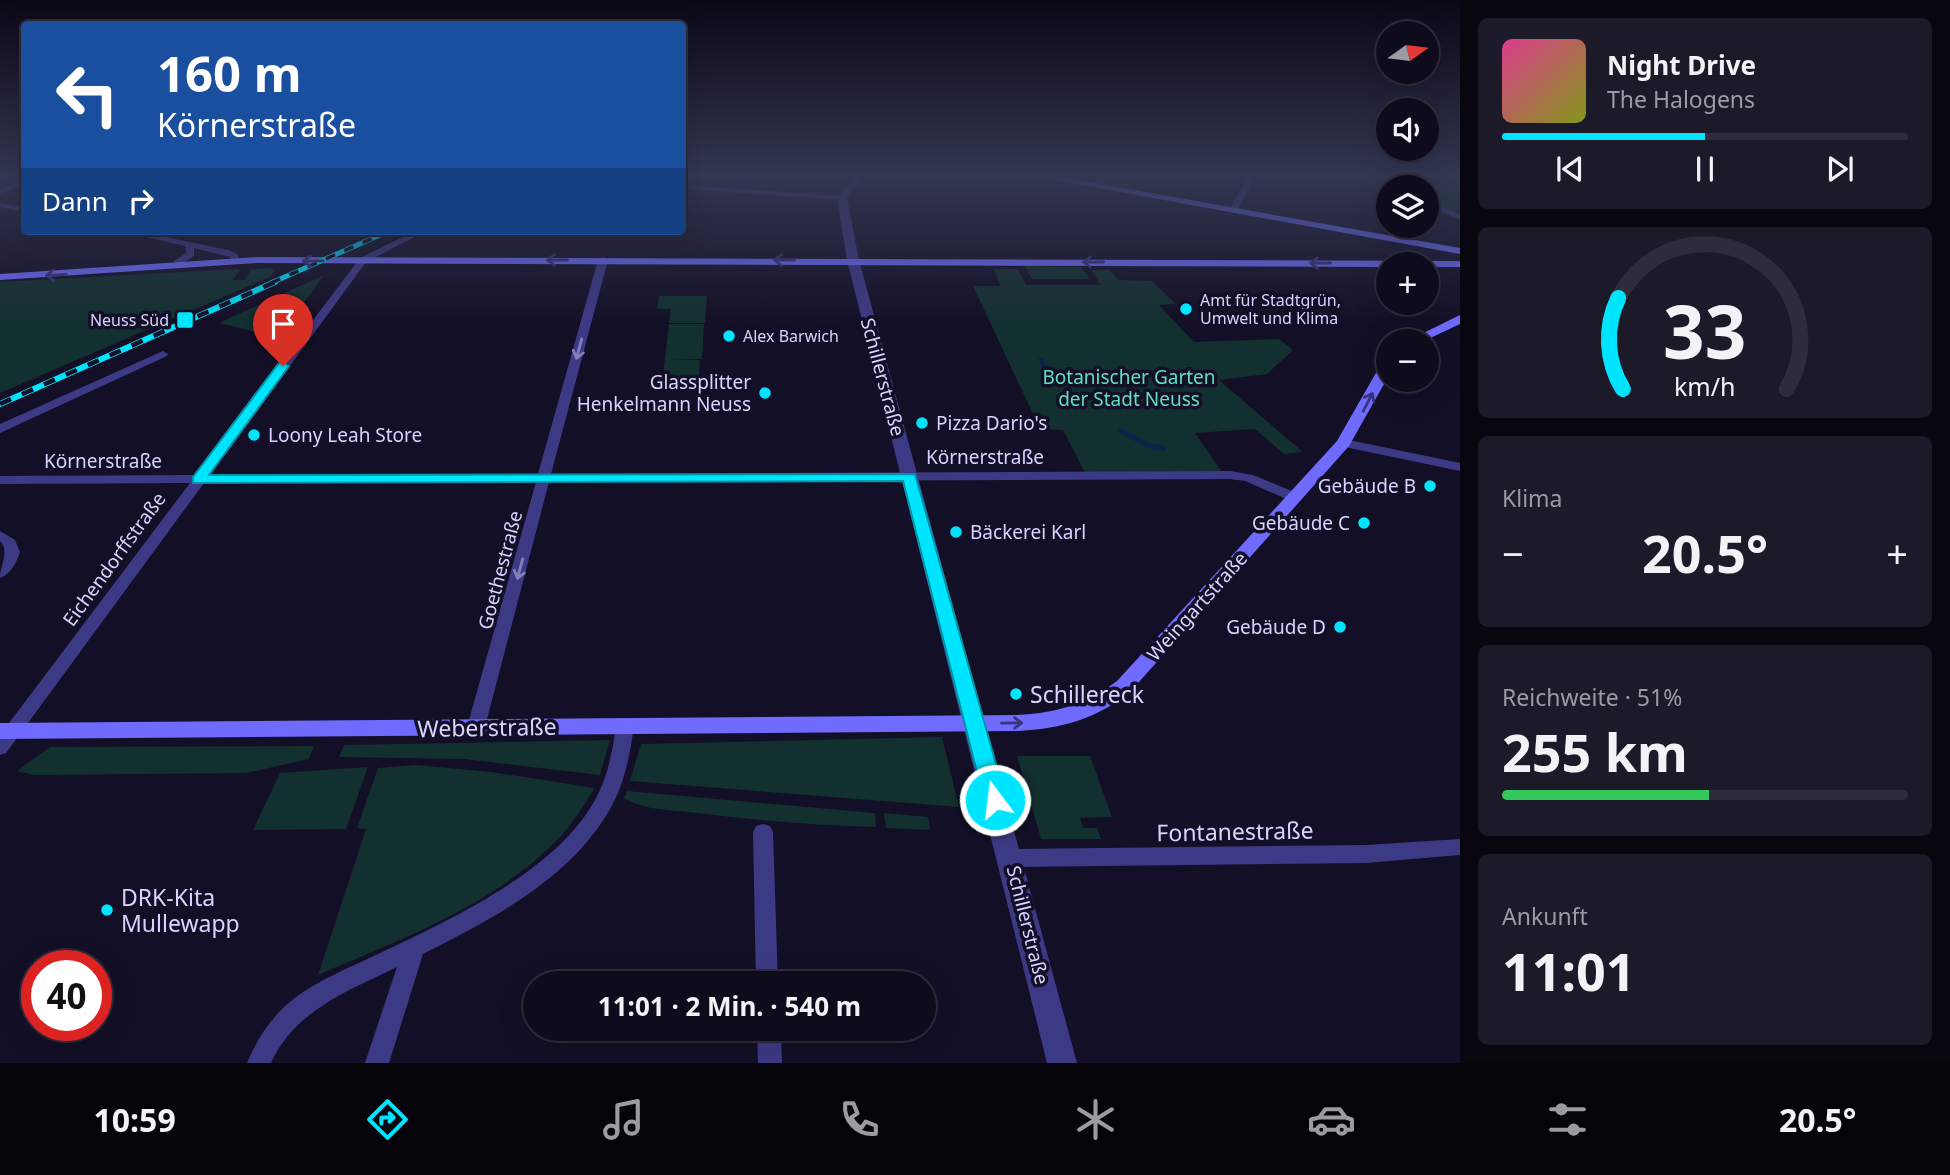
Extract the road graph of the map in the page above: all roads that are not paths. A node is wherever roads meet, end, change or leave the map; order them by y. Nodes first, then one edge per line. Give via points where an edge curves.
1 (847, 226) edge
2 (1323, 226) edge
3 (1323, 226) edge
4 (145, 235) edge
5 (414, 235) edge
6 (189, 244) junction
7 (1460, 250) edge
8 (363, 260) junction
9 (603, 260) junction
10 (853, 260) junction
11 (235, 261) junction
12 (177, 263) junction
13 (1460, 264) edge
14 (0, 278) edge
15 (1460, 319) edge
16 (1439, 329) edge
17 (163, 354) dead end
18 (1376, 386) edge
19 (0, 429) edge
20 (1344, 443) junction
21 (1460, 467) edge
22 (909, 477) junction
23 (545, 478) junction
24 (198, 480) junction
25 (0, 481) edge
26 (1294, 497) junction
27 (0, 535) edge
28 (0, 573) edge
29 (974, 724) junction
30 (625, 725) junction
31 (476, 727) junction
32 (4, 737) edge
33 (763, 832) dead end
34 (1460, 847) edge
35 (1011, 858) junction
36 (414, 948) junction
37 (768, 971) edge
38 (769, 1041) edge
39 (259, 1063) edge
40 (377, 1063) edge
41 (770, 1063) edge
42 (1062, 1063) edge

1 - 10 street, Schillerstraße
2 - 7 main road
3 - 7 main road
4 - 6 street
5 - 8 street
6 - 11 street via 229,253
6 - 12 street via 191,254
9 -> 8 main road
8 -> 11 main road
8 - 24 street, Eichendorffstraße
10 -> 9 main road
9 -> 23 street, Goethestraße
13 -> 10 main road
10 - 22 street, Schillerstraße
11 - 12 main road
12 -> 14 main road
15 - 16 main road
17 - 19 street
20 -> 18 main road, Weingartstraße
20 - 21 street
20 - 26 main road, Weingartstraße
22 - 23 street, Körnerstraße
22 - 26 street, Körnerstraße via 1230,475
22 - 29 street, Schillerstraße
23 - 24 street, Körnerstraße
23 -> 31 street, Goethestraße
24 - 25 street, Körnerstraße
24 - 32 street, Eichendorffstraße
29 -> 26 main road, Weingartstraße via 1049,722 1101,706 1150,659
27 - 28 street via 14,549
29 - 30 main road, Weberstraße
29 - 35 street, Schillerstraße
30 - 31 main road, Weberstraße
30 - 36 street via 621,757 606,800 571,844 500,900
31 - 32 main road, Weberstraße
33 - 37 street
34 - 35 street, Fontanestraße via 1366,854
35 - 42 street, Schillerstraße
36 - 39 street via 293,1010
36 - 40 street
38 - 41 street

